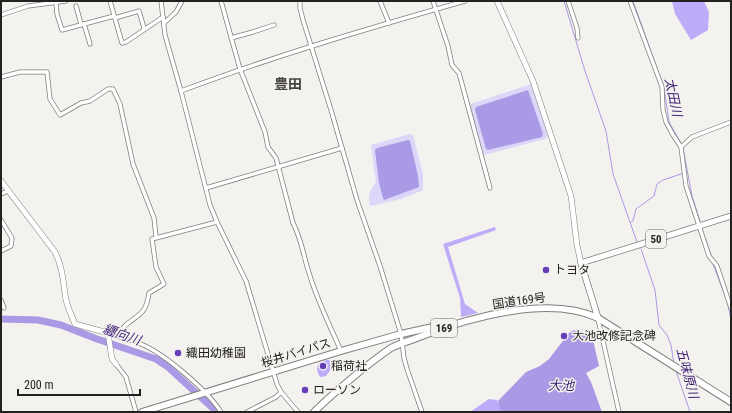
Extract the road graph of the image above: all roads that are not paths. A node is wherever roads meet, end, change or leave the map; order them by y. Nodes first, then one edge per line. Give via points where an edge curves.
1 (66, 1) edge
2 (110, 1) edge
3 (161, 1) edge
4 (182, 1) edge
5 (221, 1) edge
6 (300, 1) edge
7 (380, 1) edge
8 (433, 1) edge
9 (465, 1) edge
10 (497, 1) edge
11 (568, 1) edge
12 (630, 1) edge
13 (56, 2) junction
14 (76, 6) dead end
15 (436, 9) junction
16 (1, 15) edge
17 (114, 17) junction
18 (163, 17) junction
19 (164, 23) junction
20 (389, 23) junction
21 (83, 24) junction
22 (274, 25) dead end
23 (144, 28) junction
24 (232, 38) junction
25 (578, 38) dead end
26 (90, 44) dead end
27 (311, 46) junction
28 (240, 69) junction
29 (1, 77) edge
30 (181, 91) junction
31 (731, 122) edge
32 (681, 147) junction
33 (342, 148) junction
34 (279, 168) junction
35 (1, 181) edge
36 (206, 188) junction
37 (490, 188) dead end
38 (8, 191) junction
39 (1, 194) edge
40 (731, 216) edge
41 (1, 220) edge
42 (217, 222) junction
43 (699, 226) junction
44 (156, 237) junction
45 (1, 251) edge
46 (581, 263) junction
47 (1, 300) edge
48 (4, 308) dead end
49 (731, 308) edge
50 (598, 318) junction
51 (459, 322) junction
52 (613, 327) junction
53 (601, 330) junction
54 (400, 334) junction
55 (108, 335) junction
56 (117, 336) junction
57 (402, 343) junction
58 (341, 351) junction
59 (116, 364) joint
60 (272, 371) junction
61 (281, 392) junction
62 (203, 393) junction
63 (731, 402) edge
64 (136, 412) edge
65 (142, 412) edge
66 (221, 412) edge
67 (247, 412) edge
68 (298, 412) edge
69 (314, 412) edge
70 (422, 412) edge
71 (619, 412) edge

1 - 13 street
2 - 17 street
3 - 18 street
4 - 19 street via 176,12
5 - 24 street
6 - 27 street
7 - 20 street
8 - 15 street
9 - 15 street
10 - 46 street via 533,81 570,196
11 - 25 street
12 - 32 street via 662,87 666,122
13 - 16 street via 28,6
13 - 21 street via 62,30
14 - 21 street
15 - 20 street
15 - 37 street via 452,65 459,73
17 - 21 street
17 - 23 street via 139,10
17 - 23 street via 122,43
18 - 19 street
18 - 23 street
19 - 30 street
20 - 27 street
21 - 26 street
22 - 24 street
24 - 28 street
27 - 28 street
27 - 33 street
28 - 30 street
28 - 34 street via 265,132 268,147
29 - 44 street via 20,72 47,72 50,99 60,115 113,88 120,104 133,164 154,218
30 - 36 street
31 - 32 street via 692,136
32 - 43 street via 686,186
33 - 34 street
33 - 54 street
34 - 36 street
34 - 58 street via 310,277
35 - 38 street
36 - 42 street
38 - 39 street
38 - 55 street via 55,252 60,262 67,302 75,324
40 - 43 main road, 50
41 - 45 street via 12,238 11,246
42 - 44 street
42 - 60 street via 246,281
43 - 46 main road, 50
43 - 49 street
44 - 56 street via 152,238 152,241 156,267 164,284 148,293 144,310 126,324
46 - 50 main road
47 - 48 street
50 - 51 highway, 国道169号 / 169 via 578,311 551,308
50 - 52 highway, 国道169号 / 169
50 - 53 street
51 - 54 highway, 桜井バイパス / 169
51 - 57 highway, 国道169号 / 169
52 - 53 street via 603,326
52 - 63 highway, 国道169号 / 169
53 - 71 street
54 - 57 street
54 - 58 highway, 桜井バイパス / 169
55 - 56 street
55 - 59 street via 112,359
56 - 62 street via 141,344 164,357
57 - 69 highway, 国道169号 / 169 via 379,356
57 - 70 street via 407,369
58 - 60 highway, 桜井バイパス / 169
59 - 64 street via 126,377
60 - 61 street
60 - 62 highway, 桜井バイパス / 169
61 - 67 street
61 - 68 street
62 - 65 highway, 桜井バイパス / 169
62 - 66 street

